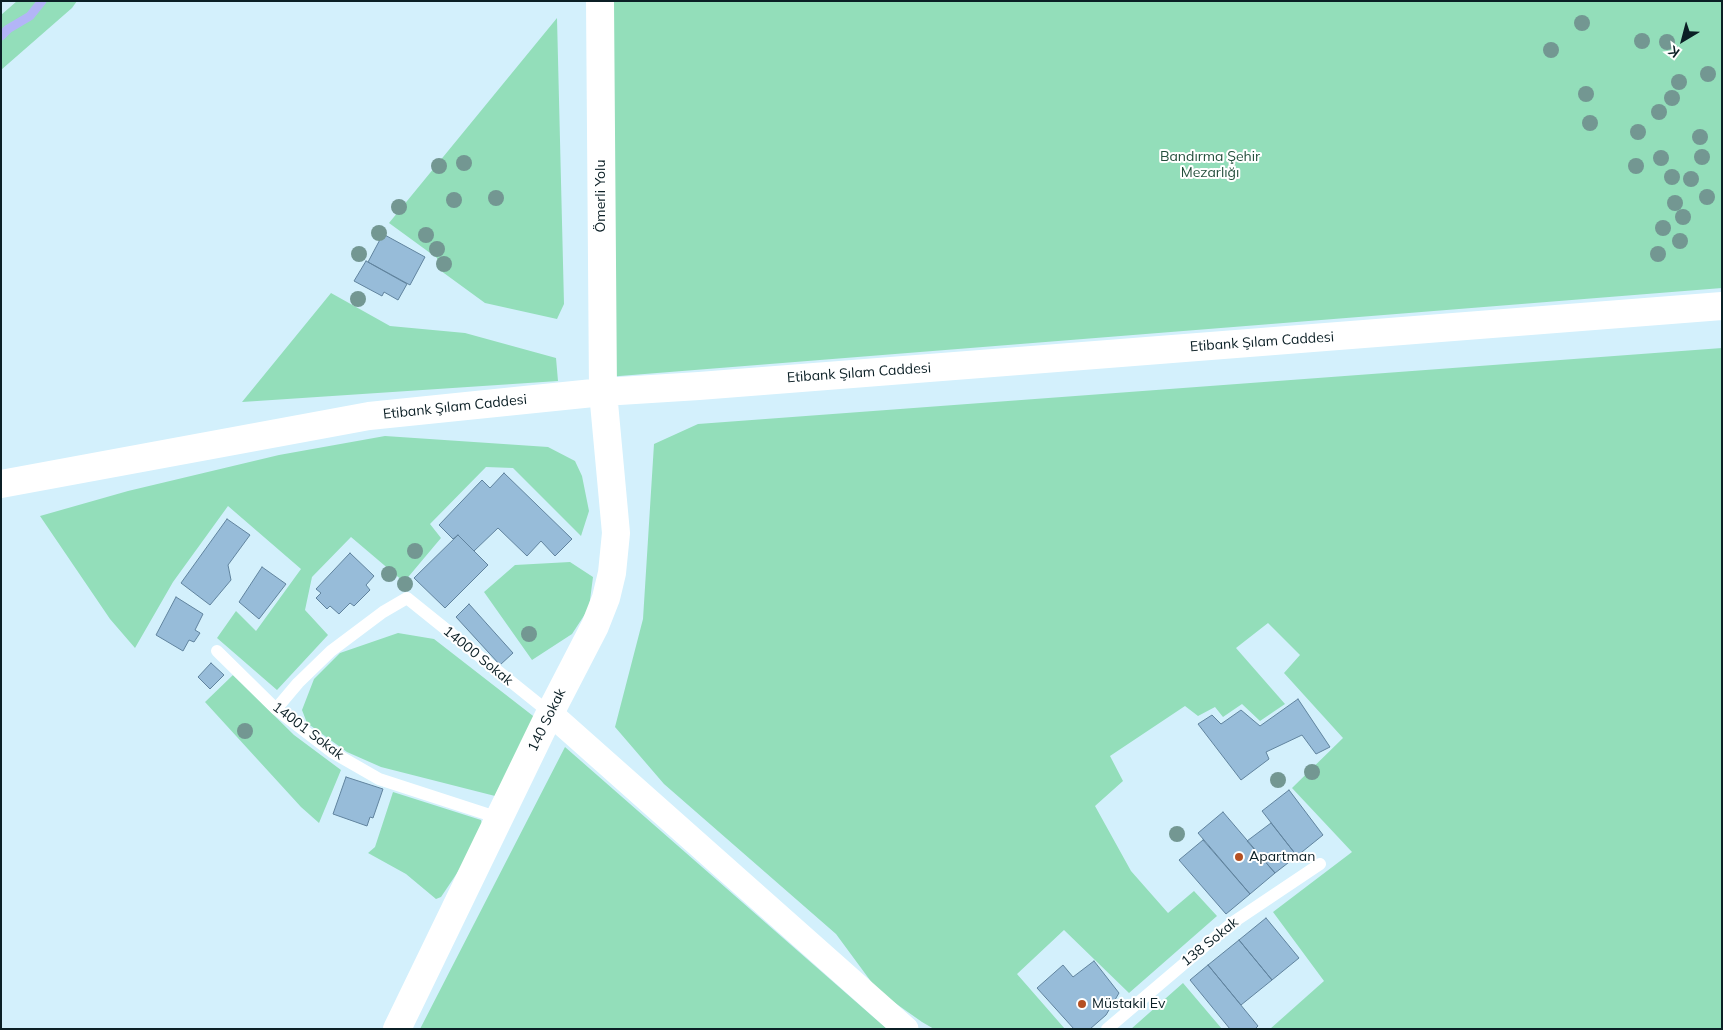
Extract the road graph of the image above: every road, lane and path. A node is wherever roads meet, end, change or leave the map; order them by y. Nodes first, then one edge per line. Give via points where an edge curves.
1 (600, 1) edge
2 (1722, 306) edge
3 (603, 392) junction
4 (1, 484) edge
5 (217, 651) dead end
6 (276, 709) junction
7 (550, 713) junction
8 (499, 818) junction
9 (1320, 864) dead end
10 (397, 1029) edge
11 (906, 1029) edge
12 (1107, 1029) edge

1 - 3 main road, Ömerli Yolu
2 - 3 main road, Etibank Şılam Caddesi
3 - 4 main road, Etibank Şılam Caddesi via 369,416
3 - 7 main road, 140 Sokak via 616,533 612,573 595,626
5 - 6 lane, 14001 Sokak
6 - 7 lane, 14000 Sokak via 331,652 407,598
6 - 8 lane, 14001 Sokak via 332,752 379,779
7 - 8 main road, 140 Sokak
7 - 11 street
8 - 10 main road, 140 Sokak
9 - 12 lane, 138 Sokak via 1232,923

